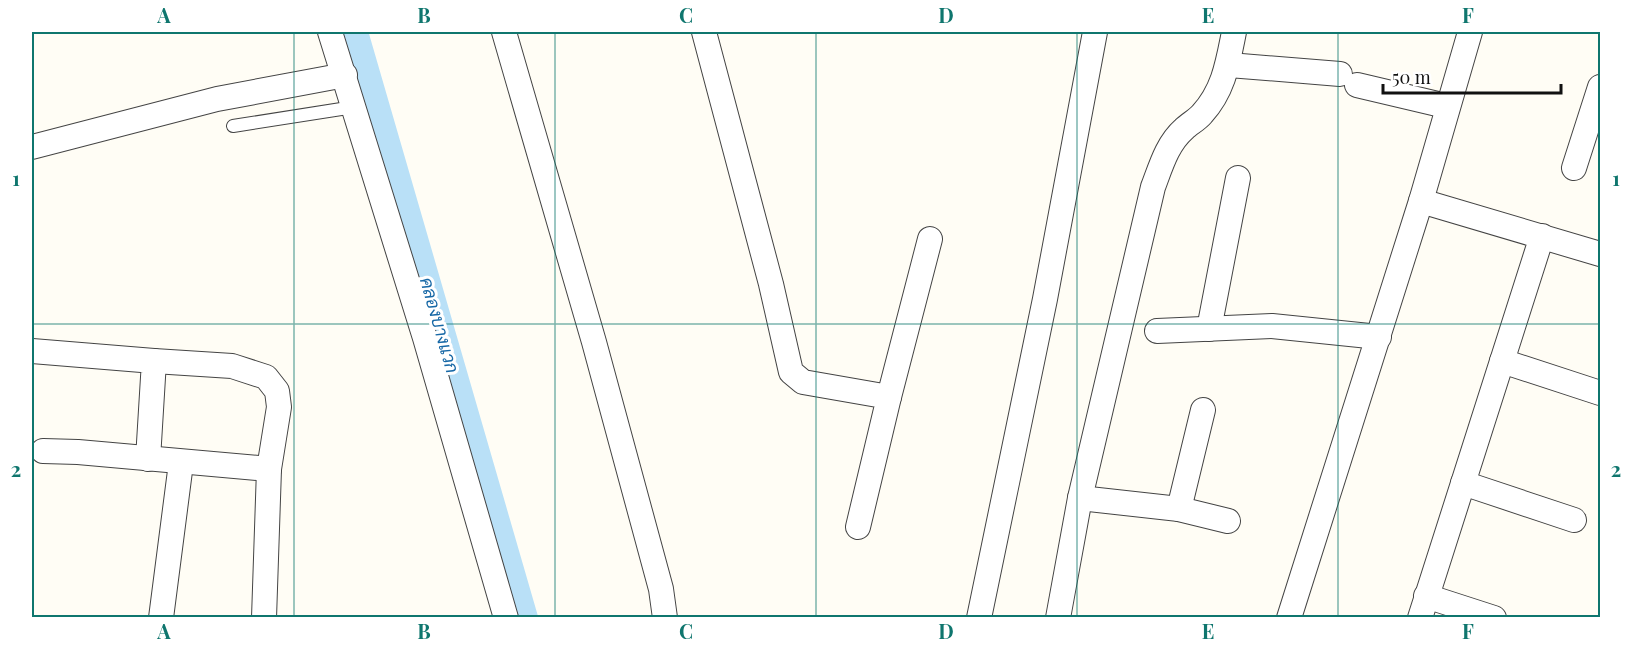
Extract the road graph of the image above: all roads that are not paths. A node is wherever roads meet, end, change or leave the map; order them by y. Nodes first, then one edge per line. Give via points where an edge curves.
1 (330, 32) edge
2 (504, 32) edge
3 (704, 32) edge
4 (1095, 32) edge
5 (1234, 32) edge
6 (1470, 32) edge
7 (1229, 65) junction
8 (345, 75) junction
9 (1600, 87) edge
10 (1446, 106) junction
11 (354, 107) junction
12 (232, 126) dead end
13 (32, 147) edge
14 (1575, 168) dead end
15 (1238, 178) dead end
16 (1421, 201) junction
17 (1542, 236) junction
18 (930, 239) dead end
19 (1600, 254) edge
20 (1209, 328) junction
21 (1157, 331) dead end
22 (1379, 337) junction
23 (32, 351) edge
24 (154, 361) junction
25 (1502, 361) junction
26 (1600, 393) edge
27 (890, 397) junction
28 (1203, 410) dead end
29 (43, 451) dead end
30 (148, 459) junction
31 (181, 463) junction
32 (270, 470) junction
33 (1463, 483) junction
34 (1080, 498) junction
35 (1179, 509) junction
36 (1574, 520) dead end
37 (1228, 521) dead end
38 (858, 527) dead end
39 (1423, 607) edge
40 (502, 617) edge
41 (161, 618) edge
42 (264, 618) edge
43 (665, 618) edge
44 (979, 618) edge
45 (1058, 618) edge
46 (1289, 618) edge
47 (1494, 618) edge

1 - 8 street
2 - 43 street via 594,342 661,589
3 - 27 street via 791,372 803,382
4 - 44 street
5 - 7 street
6 - 10 street
7 - 10 street via 1348,80
7 - 34 street via 1202,114 1167,149 1153,187
8 - 11 street
8 - 13 street via 217,99
9 - 14 street
10 - 16 street
11 - 12 lane
11 - 40 street via 425,338
15 - 20 street
16 - 17 street
16 - 22 street
17 - 19 street
17 - 25 street
18 - 27 street
20 - 21 street
20 - 22 street via 1272,326
22 - 46 street
23 - 24 street
24 - 30 street
24 - 32 street via 232,366 266,377 277,391 279,406
25 - 26 street
25 - 33 street
27 - 38 street
28 - 35 street
29 - 30 street
30 - 31 street
31 - 32 street
31 - 41 street
32 - 42 street
33 - 36 street
33 - 39 street
34 - 35 street
34 - 45 street
35 - 37 street
39 - 47 street

